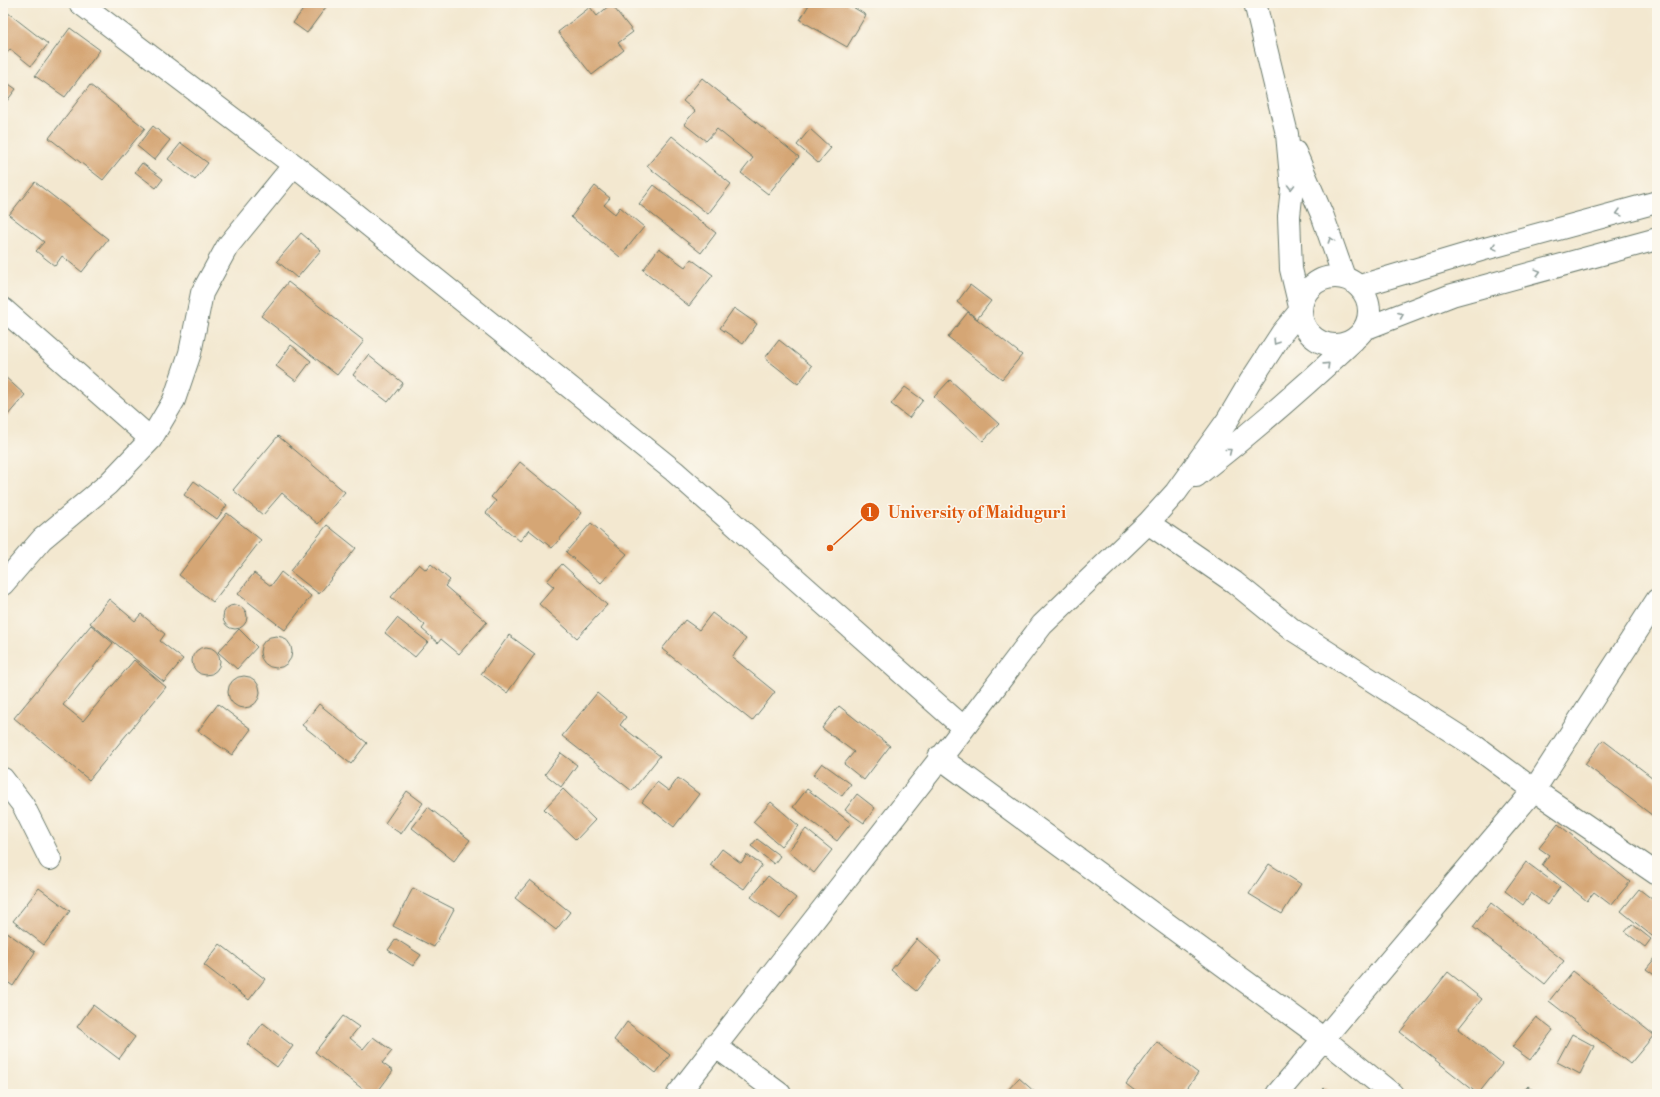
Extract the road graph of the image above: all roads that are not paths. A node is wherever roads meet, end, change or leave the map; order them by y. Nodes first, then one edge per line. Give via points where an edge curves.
1 (80, 3) edge
2 (1255, 3) edge
3 (1287, 134) junction
4 (294, 165) junction
5 (1657, 202) edge
6 (1657, 239) edge
7 (1352, 282) junction
8 (1300, 309) junction
9 (3, 310) edge
10 (1359, 335) junction
11 (151, 439) junction
12 (1176, 492) junction
13 (1148, 523) junction
14 (3, 584) edge
15 (1657, 600) edge
16 (964, 728) junction
17 (939, 757) junction
18 (3, 779) edge
19 (1534, 790) junction
20 (50, 859) dead end
21 (1657, 874) edge
22 (1324, 1039) junction
23 (714, 1045) junction
24 (678, 1094) edge
25 (780, 1094) edge
26 (1277, 1094) edge
27 (1392, 1094) edge

1 - 4 street
2 - 3 street
7 -> 3 street
3 -> 8 street via 1292,188 1289,216 1291,269
4 - 11 street via 227,247 202,293 190,353 174,400
4 - 16 street via 674,471
5 -> 7 street
10 -> 6 street via 1452,295
7 - 8 street via 1329,276 1315,282 1305,293
7 - 10 street via 1365,294 1369,307 1368,321
8 - 10 street via 1303,324 1309,334 1319,341 1330,345 1343,344
8 -> 12 street via 1250,382 1227,421
9 - 11 street
12 -> 10 street via 1306,386
11 - 14 street via 108,484 42,539
12 - 13 street
13 - 16 street via 1042,625
13 - 19 street via 1234,582 1293,630 1476,747
15 - 19 street
16 - 17 street
17 - 22 street
17 - 23 street
18 - 20 street via 23,805
19 - 21 street
19 - 22 street
22 - 26 street
22 - 27 street
23 - 24 street
23 - 25 street

